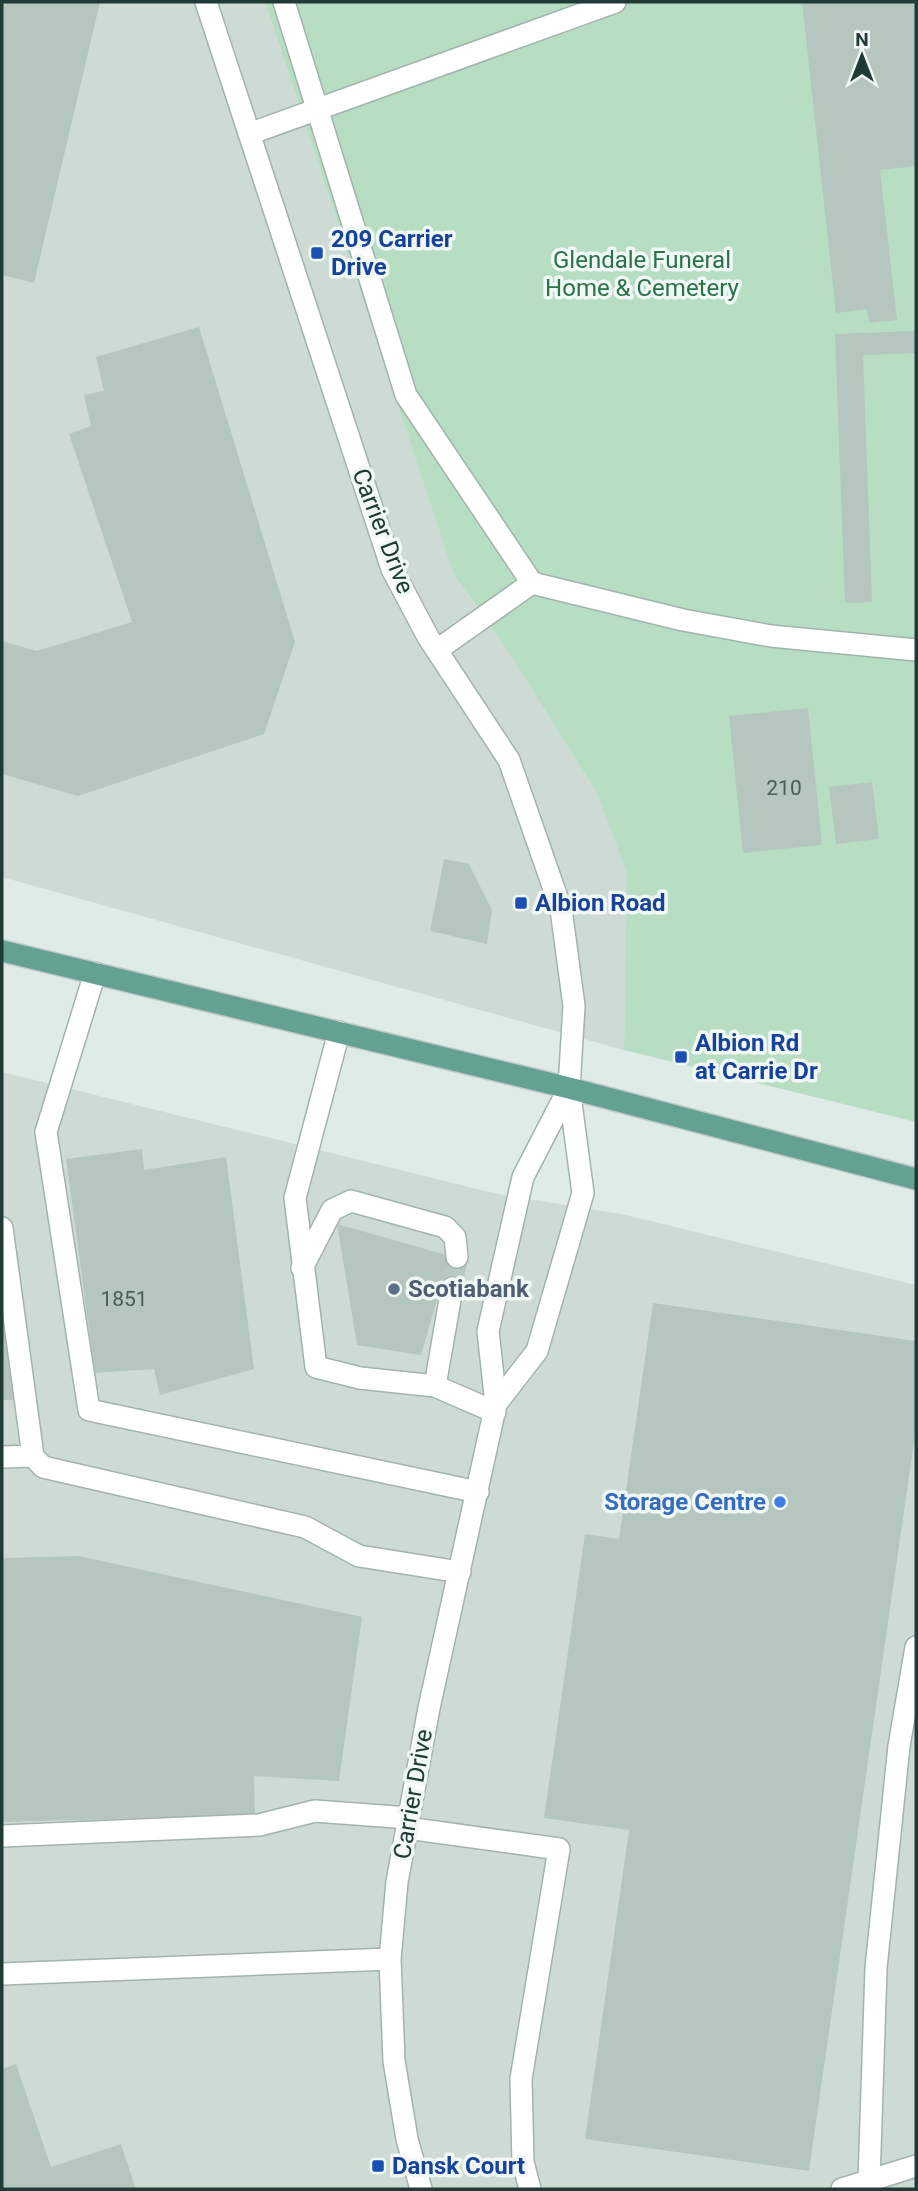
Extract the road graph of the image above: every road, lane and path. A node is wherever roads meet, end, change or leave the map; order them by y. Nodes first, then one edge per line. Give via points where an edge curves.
1 (206, 2) edge
2 (284, 2) edge
3 (615, 2) edge
4 (317, 108) junction
5 (249, 134) junction
6 (532, 583) junction
7 (437, 650) junction
8 (916, 650) edge
9 (2, 951) edge
10 (95, 974) junction
11 (339, 1032) junction
12 (569, 1088) junction
13 (916, 1179) edge
14 (2, 1228) edge
15 (457, 1257) tunnel mouth
16 (302, 1268) junction
17 (452, 1288) tunnel mouth
18 (435, 1385) junction
19 (496, 1408) junction
20 (33, 1456) junction
21 (2, 1457) edge
22 (478, 1492) junction
23 (460, 1572) junction
24 (916, 1647) edge
25 (408, 1823) junction
26 (2, 1836) edge
27 (390, 1959) junction
28 (2, 1974) edge
29 (916, 2166) edge
30 (869, 2180) junction
31 (421, 2189) edge
32 (530, 2189) edge
33 (842, 2189) edge

1 - 5 street, Carrier Drive
2 - 4 street
3 - 4 street
4 - 5 street
4 - 6 street via 407,395
5 - 7 street, Carrier Drive via 392,569
6 - 7 street
6 - 8 street via 682,620 771,636
7 - 12 street, Carrier Drive via 509,760 561,909 574,1006
9 - 10 main road
10 - 11 main road
10 - 22 street via 46,1132 89,1410
11 - 12 main road
11 - 16 street via 295,1198
12 - 13 main road
12 - 19 street, Carrier Drive via 520,1190 488,1331
12 - 19 street, Carrier Drive via 583,1193 537,1350
14 - 20 street
15 - 16 street via 454,1237 445,1227 351,1201 332,1210
16 - 18 street via 316,1367 360,1378
17 - 18 street
18 - 19 street
19 - 22 street, Carrier Drive
20 - 21 street
20 - 23 street via 43,1467 305,1527 359,1556
22 - 23 street, Carrier Drive
23 - 25 street, Carrier Drive
24 - 30 street via 899,1746 876,1968
25 - 26 street via 316,1811 259,1825
25 - 27 street, Carrier Drive
25 - 32 street via 559,1849 521,2079 523,2162
27 - 28 street
27 - 31 street, Carrier Drive via 394,2061
29 - 30 street
30 - 33 street

